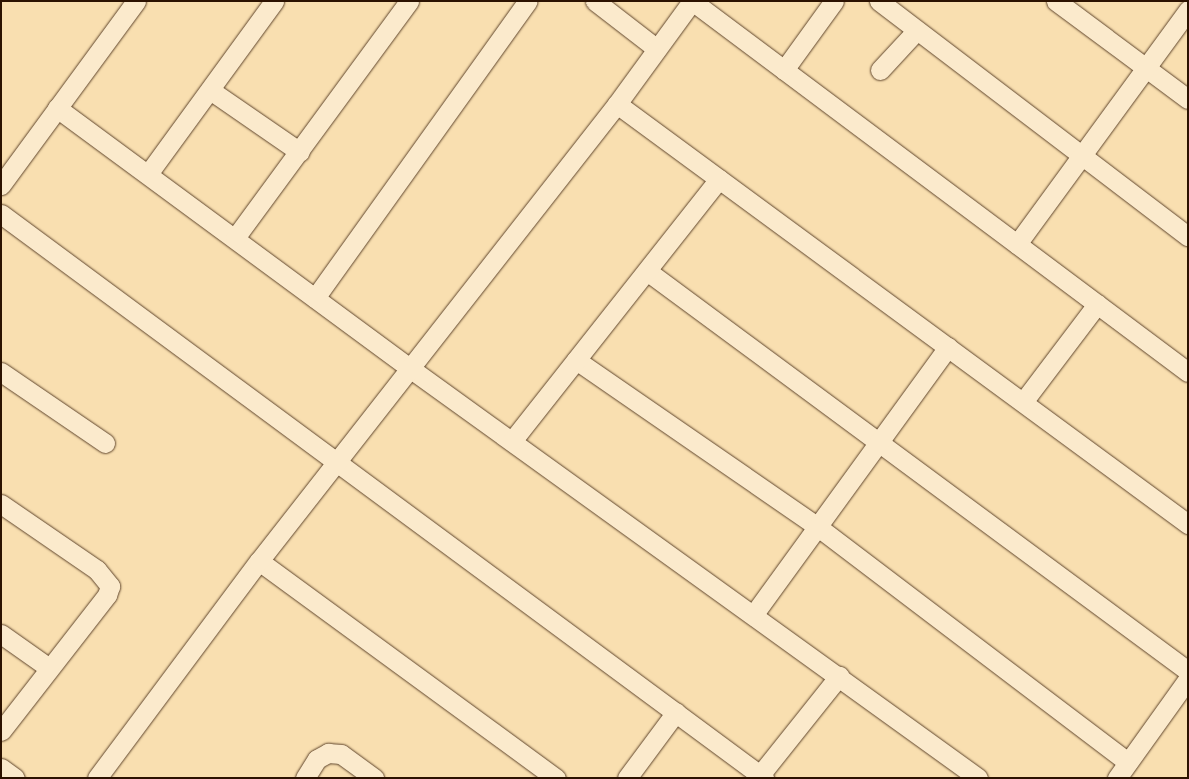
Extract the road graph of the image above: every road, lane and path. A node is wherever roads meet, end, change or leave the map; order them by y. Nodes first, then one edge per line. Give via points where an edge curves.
1 (136, 1) edge
2 (274, 1) edge
3 (409, 1) edge
4 (528, 1) edge
5 (595, 1) edge
6 (692, 1) edge
7 (834, 1) edge
8 (880, 1) edge
9 (1056, 1) edge
10 (1188, 10) edge
11 (917, 30) junction
12 (657, 49) junction
13 (1146, 68) junction
14 (784, 70) junction
15 (880, 70) dead end
16 (210, 90) junction
17 (1188, 99) edge
18 (617, 104) junction
19 (57, 108) junction
20 (300, 152) junction
21 (1082, 156) junction
22 (148, 174) junction
23 (719, 179) junction
24 (1, 185) edge
25 (1, 214) edge
26 (1188, 236) edge
27 (235, 238) junction
28 (1017, 244) junction
29 (647, 270) junction
30 (315, 298) junction
31 (1097, 304) junction
32 (948, 348) junction
33 (576, 360) junction
34 (411, 369) junction
35 (1, 372) edge
36 (1188, 372) edge
37 (1023, 402) junction
38 (512, 441) junction
39 (105, 443) dead end
40 (878, 444) junction
41 (337, 464) junction
42 (1, 504) edge
43 (1188, 524) edge
44 (818, 527) junction
45 (259, 561) junction
46 (754, 614) junction
47 (1, 634) edge
48 (49, 668) junction
49 (1188, 671) edge
50 (839, 676) junction
51 (1188, 679) edge
52 (676, 712) junction
53 (1, 732) edge
54 (1128, 762) junction
55 (1, 768) edge
56 (762, 776) edge
57 (15, 778) edge
58 (97, 778) edge
59 (304, 778) edge
60 (374, 778) edge
61 (556, 778) edge
62 (627, 778) edge
63 (978, 778) edge
64 (1117, 778) edge

1 - 19 street
2 - 16 street
3 - 20 street
4 - 30 street
5 - 12 street
6 - 12 street
6 - 14 street
7 - 14 street
8 - 11 street
9 - 13 street
10 - 13 street
11 - 15 street
11 - 21 street
12 - 18 street
13 - 17 street
13 - 21 street
14 - 28 street
16 - 20 street
16 - 22 street
18 - 23 street
18 - 34 street
19 - 22 street
19 - 24 street
20 - 27 street
21 - 26 street
21 - 28 street
22 - 27 street
23 - 29 street
23 - 32 street
25 - 41 street
27 - 30 street
28 - 31 street
29 - 33 street
29 - 40 street
30 - 34 street
31 - 36 street
31 - 37 street
32 - 37 street
32 - 40 street
33 - 38 street
33 - 44 street
34 - 38 street
34 - 41 street
35 - 39 street
37 - 43 street
38 - 46 street
40 - 44 street
40 - 49 street
41 - 45 street
41 - 52 street
42 - 48 street via 101,573 110,586 107,595
44 - 46 street
44 - 54 street
45 - 58 street
45 - 61 street
46 - 50 street
47 - 48 street
48 - 53 street
50 - 56 street
50 - 63 street
51 - 54 street
52 - 56 street
52 - 62 street
54 - 64 street
55 - 57 street
59 - 60 street via 317,759 328,753 341,754

